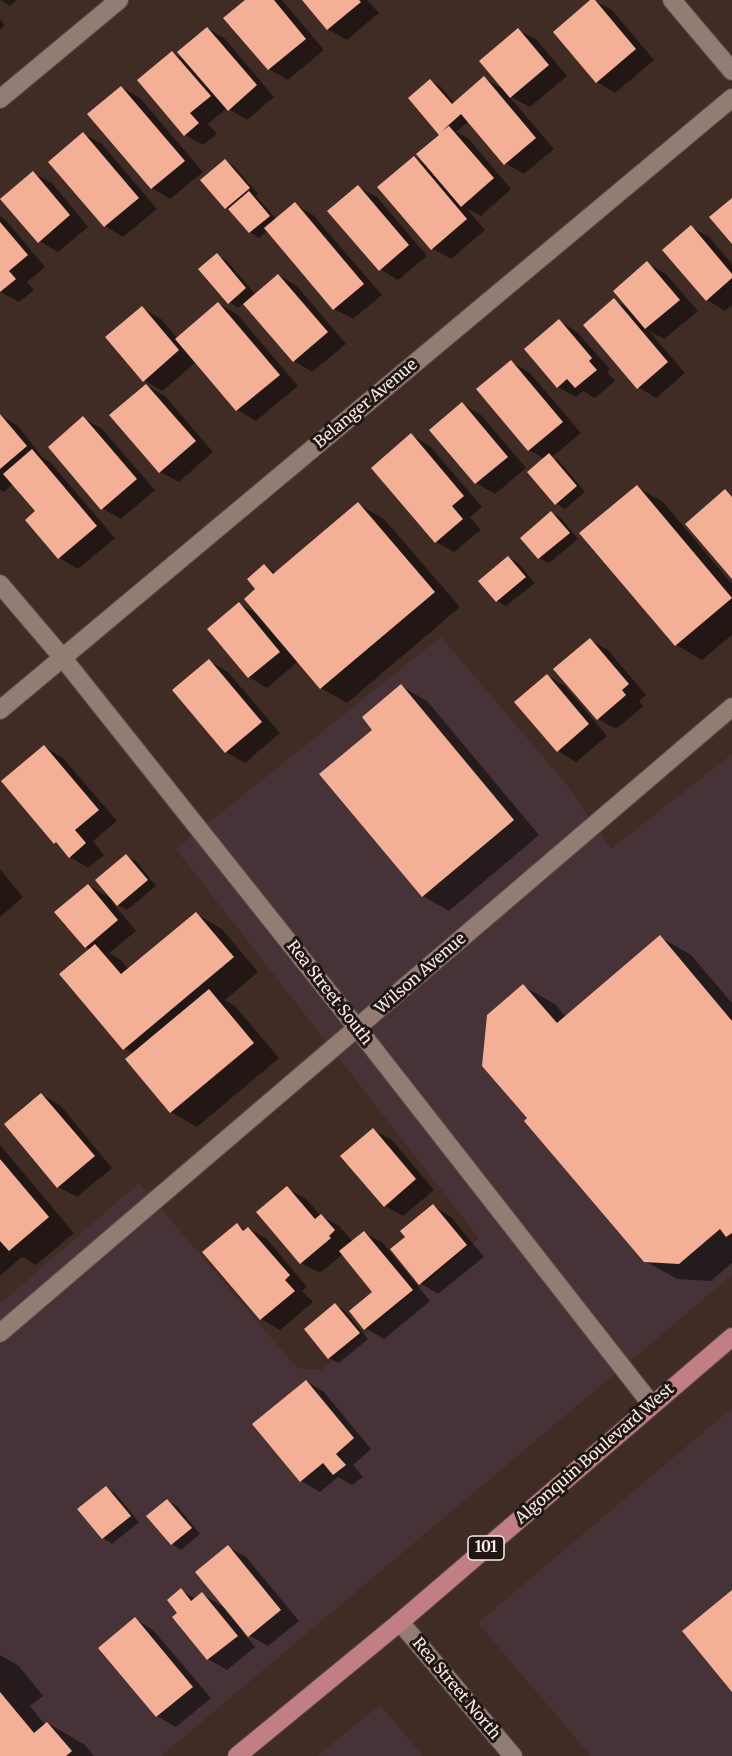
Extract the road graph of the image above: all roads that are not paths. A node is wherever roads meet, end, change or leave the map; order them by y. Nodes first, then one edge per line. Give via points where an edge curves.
1 (119, 0) edge
2 (672, 0) edge
3 (732, 71) edge
4 (732, 98) edge
5 (0, 99) edge
6 (0, 584) edge
7 (62, 657) junction
8 (732, 706) edge
9 (0, 710) edge
10 (358, 1029) junction
11 (0, 1333) edge
12 (732, 1337) edge
13 (652, 1405) junction
14 (400, 1622) junction
15 (237, 1756) edge
16 (513, 1756) edge

1 - 5 street
2 - 3 street
4 - 7 street, Belanger Avenue
6 - 7 street, Rea Street South
7 - 9 street, Belanger Avenue
7 - 10 street, Rea Street South
8 - 10 street, Wilson Avenue
10 - 11 street, Wilson Avenue
10 - 13 street, Rea Street South
12 - 13 main road, Algonquin Boulevard West / 101
13 - 14 main road, Algonquin Boulevard West / 101
14 - 15 main road, Algonquin Boulevard West / 101
14 - 16 street, Rea Street North

